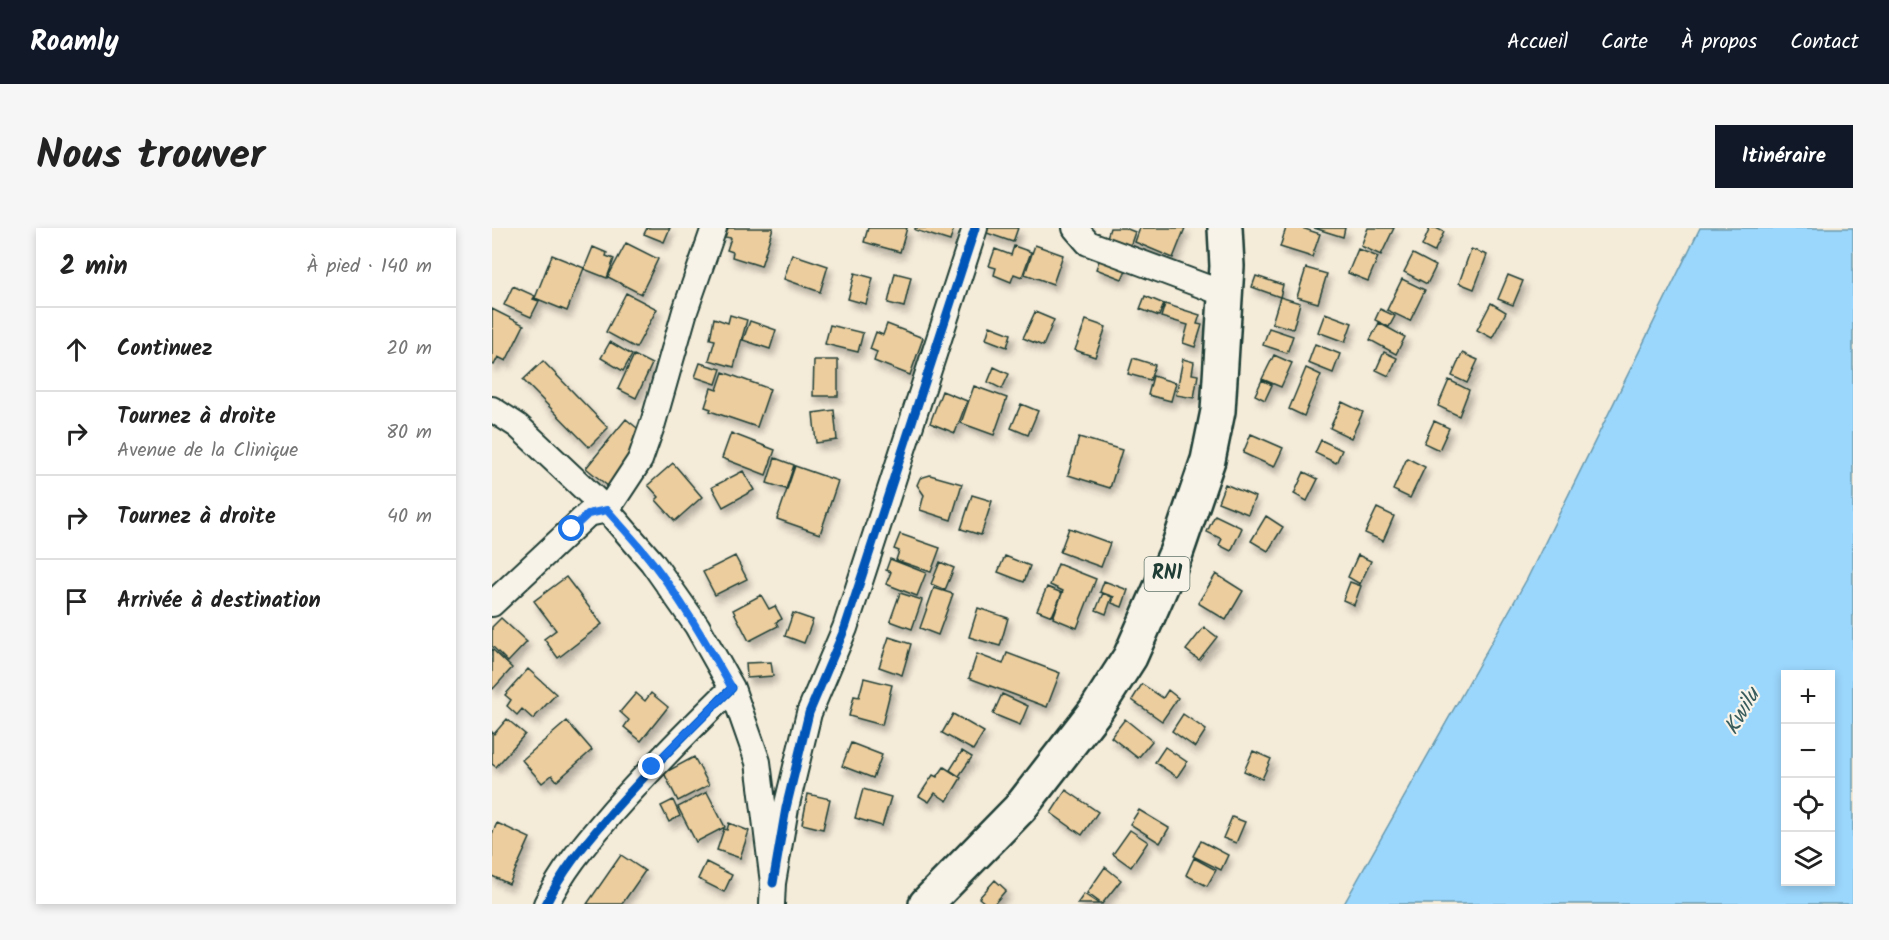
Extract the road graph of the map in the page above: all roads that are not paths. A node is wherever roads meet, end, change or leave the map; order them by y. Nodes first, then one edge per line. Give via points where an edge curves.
1 (714, 228) edge
2 (975, 228) edge
3 (1075, 228) edge
4 (1225, 228) edge
5 (1240, 228) edge
6 (1226, 280) junction
7 (492, 409) edge
8 (607, 510) junction
9 (492, 604) edge
10 (732, 688) junction
11 (773, 893) edge
12 (546, 904) edge
13 (926, 904) edge

1 - 8 street via 640,460
2 - 11 street via 845,628 809,713 786,808
3 - 6 street via 1088,243
4 - 6 highway, RN1
5 - 6 street
6 - 13 highway, RN1 via 1218,411 1208,460 1176,553 1130,657 1096,710 1020,808
7 - 8 street via 518,426
8 - 9 street via 588,514
8 - 10 street via 652,562 697,626
10 - 11 street via 758,762
10 - 12 street via 652,767 578,852

